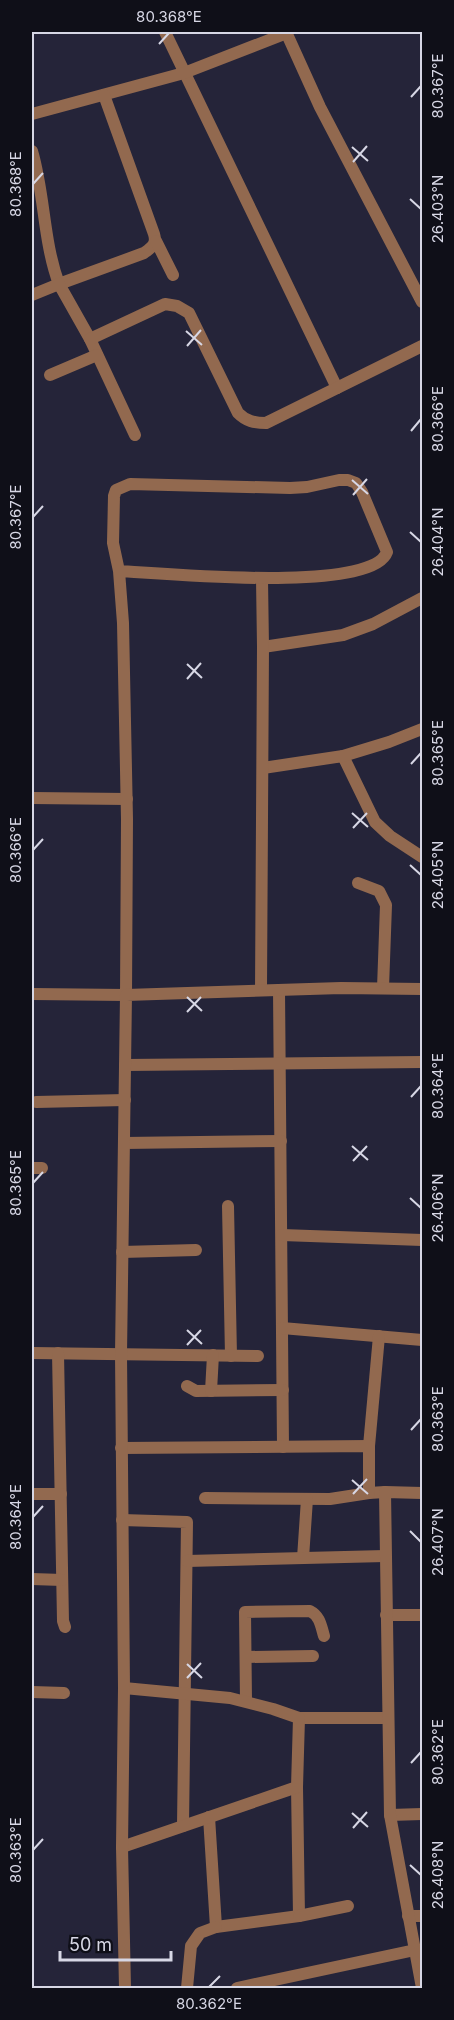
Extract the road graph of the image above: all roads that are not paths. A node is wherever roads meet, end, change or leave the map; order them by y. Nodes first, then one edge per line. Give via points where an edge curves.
1 (165, 32) edge
2 (287, 32) edge
3 (184, 73) junction
4 (105, 94) junction
5 (32, 114) edge
6 (32, 151) edge
7 (156, 241) junction
8 (173, 275) dead end
9 (59, 284) junction
10 (32, 295) edge
11 (423, 302) edge
12 (90, 339) junction
13 (423, 346) edge
14 (97, 355) junction
15 (50, 375) dead end
16 (337, 388) junction
17 (135, 435) dead end
18 (119, 571) junction
19 (262, 579) junction
20 (423, 598) edge
21 (263, 647) junction
22 (423, 729) edge
23 (343, 756) junction
24 (262, 768) junction
25 (32, 798) edge
26 (127, 799) junction
27 (423, 857) edge
28 (357, 883) dead end
29 (383, 988) junction
30 (423, 989) edge
31 (261, 990) junction
32 (279, 990) junction
33 (32, 994) edge
34 (126, 995) junction
35 (423, 1062) edge
36 (281, 1064) junction
37 (125, 1065) junction
38 (125, 1100) junction
39 (36, 1102) dead end
40 (281, 1142) junction
41 (124, 1143) junction
42 (228, 1206) dead end
43 (282, 1235) junction
44 (423, 1240) edge
45 (196, 1250) dead end
46 (122, 1252) junction
47 (282, 1328) junction
48 (379, 1336) junction
49 (423, 1340) edge
50 (32, 1353) edge
51 (58, 1353) junction
52 (121, 1354) junction
53 (213, 1355) junction
54 (231, 1356) junction
55 (258, 1356) dead end
56 (187, 1386) dead end
57 (283, 1390) junction
58 (211, 1391) junction
59 (369, 1446) junction
60 (283, 1447) junction
61 (122, 1448) junction
62 (385, 1492) junction
63 (369, 1493) junction
64 (423, 1493) edge
65 (32, 1494) edge
66 (61, 1494) junction
67 (205, 1498) dead end
68 (307, 1499) junction
69 (122, 1520) junction
70 (385, 1556) junction
71 (303, 1558) junction
72 (187, 1561) junction
73 (32, 1579) edge
74 (62, 1580) junction
75 (386, 1615) junction
76 (423, 1615) edge
77 (65, 1627) dead end
78 (324, 1636) dead end
79 (313, 1656) dead end
80 (246, 1657) junction
81 (124, 1688) junction
82 (32, 1692) edge
83 (64, 1693) dead end
84 (185, 1694) junction
85 (246, 1701) junction
86 (299, 1718) junction
87 (388, 1718) junction
88 (297, 1787) junction
89 (423, 1814) edge
90 (390, 1815) junction
91 (209, 1817) junction
92 (183, 1826) junction
93 (122, 1847) junction
94 (348, 1906) dead end
95 (299, 1916) junction
96 (408, 1916) junction
97 (423, 1916) edge
98 (216, 1927) junction
99 (415, 1950) junction
100 (125, 1989) edge
101 (187, 1989) edge
102 (237, 1989) edge
103 (422, 1989) edge

1 - 3 street
2 - 3 street
2 - 11 street via 320,107
3 - 4 street
3 - 16 street
4 - 5 street
4 - 7 street
6 - 9 street via 42,192 49,252
7 - 8 street
7 - 9 street via 144,253
9 - 10 street
9 - 12 street
12 - 14 street
12 - 16 street via 165,304 177,306 189,313 238,413 254,423 266,423
13 - 16 street
14 - 15 street
14 - 17 street
18 - 19 street
18 - 19 street via 113,543 114,496 120,487 148,484 299,488 348,480 356,483 387,552 381,561 344,573
18 - 26 street
19 - 21 street
20 - 21 street via 343,635
21 - 24 street
22 - 23 street
23 - 24 street
23 - 27 street via 375,822
24 - 31 street
25 - 26 street
26 - 34 street
28 - 29 street via 379,891 386,905
29 - 30 street
29 - 32 street
31 - 32 street
31 - 34 street
32 - 36 street
33 - 34 street
34 - 37 street
35 - 36 street
36 - 37 street
36 - 40 street
37 - 38 street
38 - 39 street
38 - 41 street
40 - 41 street
40 - 43 street
41 - 46 street
42 - 54 street
43 - 44 street
43 - 47 street
45 - 46 street
46 - 52 street
47 - 48 street
47 - 57 street
48 - 49 street
48 - 59 street
50 - 51 street
51 - 52 street
51 - 66 street
52 - 53 street
52 - 61 street
53 - 54 street
53 - 58 street
54 - 55 street
56 - 58 street via 196,1391
57 - 58 street
57 - 60 street
59 - 60 street
59 - 63 street
60 - 61 street
61 - 69 street
62 - 63 street
62 - 64 street
62 - 70 street
63 - 68 street
65 - 66 street
66 - 74 street
67 - 68 street
68 - 71 street
69 - 72 street via 187,1522
69 - 81 street
70 - 71 street
70 - 75 street
71 - 72 street
72 - 84 street
73 - 74 street
74 - 77 street
75 - 76 street
75 - 87 street
78 - 80 street via 320,1621 310,1611 245,1611
79 - 80 street
80 - 85 street
81 - 84 street
81 - 93 street
82 - 83 street
84 - 85 street
84 - 92 street
85 - 86 street
86 - 87 street
86 - 88 street
87 - 90 street
88 - 91 street
88 - 95 street
89 - 90 street
90 - 96 street
91 - 92 street
91 - 98 street
92 - 93 street
93 - 100 street
94 - 95 street
95 - 98 street
96 - 97 street
96 - 99 street
98 - 101 street via 200,1933 191,1946
99 - 102 street
99 - 103 street

